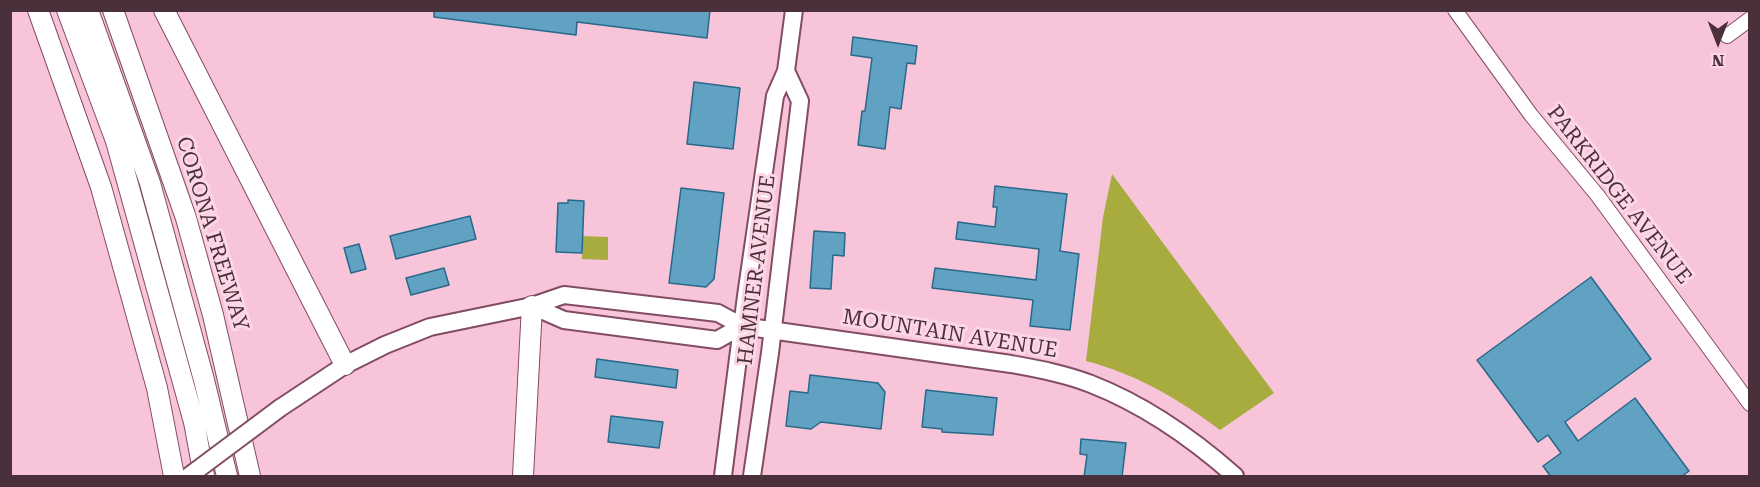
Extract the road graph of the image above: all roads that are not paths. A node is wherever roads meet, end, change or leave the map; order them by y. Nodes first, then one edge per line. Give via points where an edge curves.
1 (38, 10) edge
2 (67, 10) edge
3 (88, 10) edge
4 (113, 10) edge
5 (164, 10) edge
6 (794, 10) edge
7 (1455, 10) edge
8 (1749, 19) edge
9 (1727, 36) dead end
10 (786, 71) junction
11 (532, 306) junction
12 (742, 326) junction
13 (772, 330) junction
14 (345, 365) junction
15 (157, 388) junction
16 (1749, 404) edge
17 (174, 477) edge
18 (191, 477) edge
19 (204, 477) edge
20 (227, 477) edge
21 (250, 477) edge
22 (523, 477) edge
23 (723, 477) edge
24 (752, 477) edge
25 (1235, 477) edge

1 - 15 highway via 101,187
2 - 19 highway via 116,141 194,422
3 - 20 highway via 150,183
4 - 21 highway, CORONA FREEWAY via 186,218
5 - 14 highway
6 - 10 main road, HAMNER AVENUE
7 - 16 street, PARKRIDGE AVENUE via 1531,115 1598,196
8 - 9 street
10 - 12 main road, HAMNER AVENUE via 775,96
10 - 13 main road, HAMNER AVENUE via 800,101
11 - 12 main road, MOUNTAIN AVENUE via 564,295 718,313
11 - 12 main road via 564,320 717,340
11 - 14 main road, MOUNTAIN AVENUE via 429,327
11 - 22 highway
12 - 13 main road, MOUNTAIN AVENUE
12 - 23 main road, HAMNER AVENUE
13 - 24 main road, HAMNER AVENUE
13 - 25 main road, MOUNTAIN AVENUE via 1011,364 1091,384 1173,427
14 - 18 main road, MOUNTAIN AVENUE, bridge via 280,408
15 - 17 highway
15 - 18 highway via 180,423

